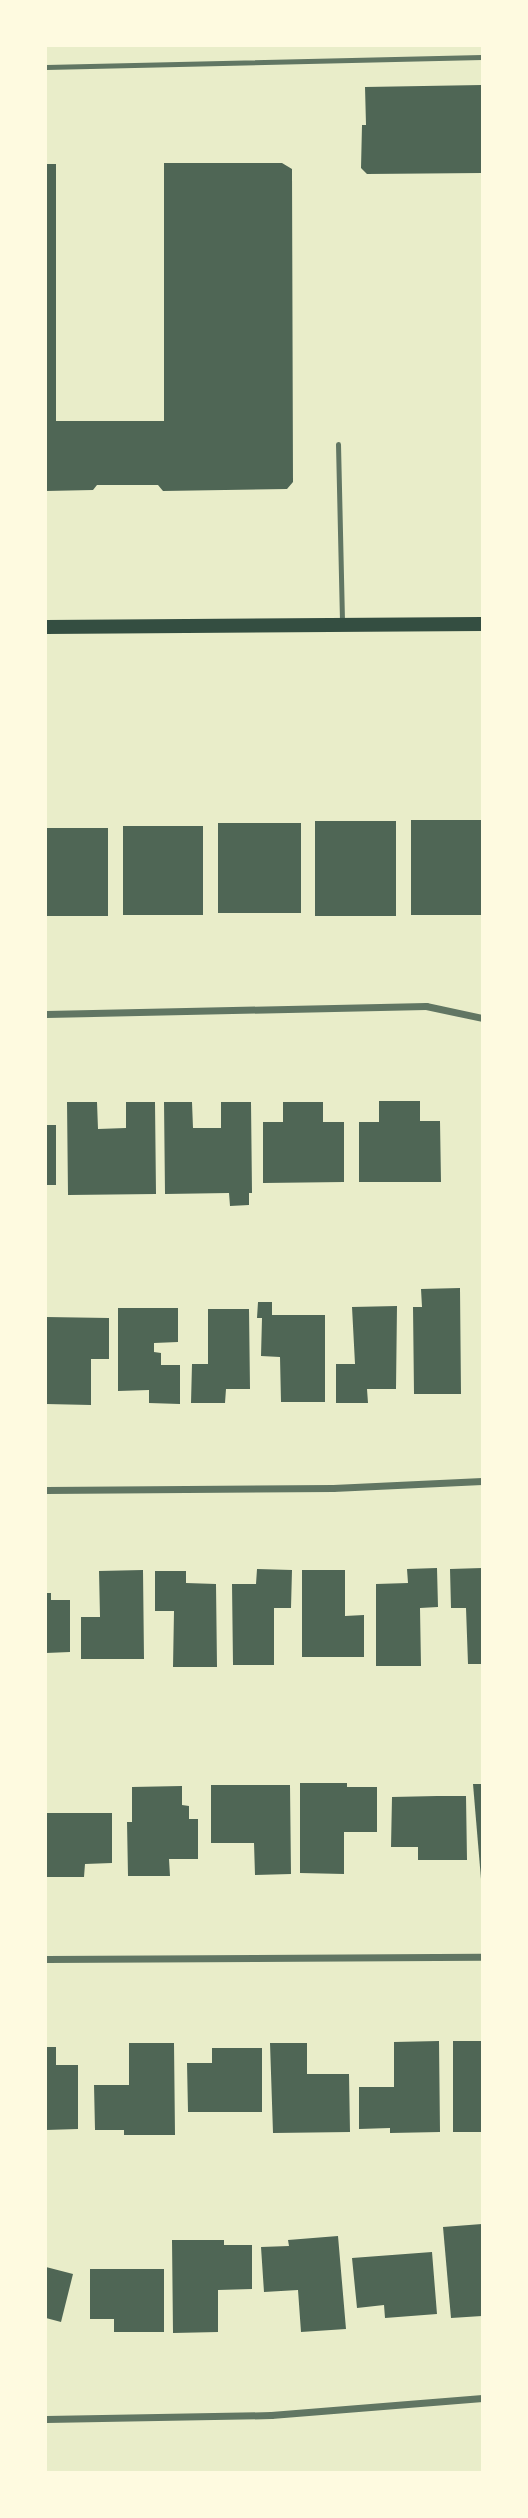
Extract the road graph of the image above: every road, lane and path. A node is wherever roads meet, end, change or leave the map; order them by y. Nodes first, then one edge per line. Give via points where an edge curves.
1 (482, 57) edge
2 (46, 66) edge
3 (338, 444) dead end
4 (482, 624) edge
5 (342, 625) junction
6 (46, 627) edge
7 (46, 1014) edge
8 (482, 1018) edge
9 (482, 1480) edge
10 (46, 1490) edge
11 (482, 1958) edge
12 (46, 1959) edge
13 (482, 2398) edge
14 (46, 2419) edge

1 - 2 lane
3 - 5 lane
4 - 5 main road
5 - 6 main road
7 - 8 street via 426,1006
9 - 10 street via 333,1488
11 - 12 street
13 - 14 street via 271,2415

